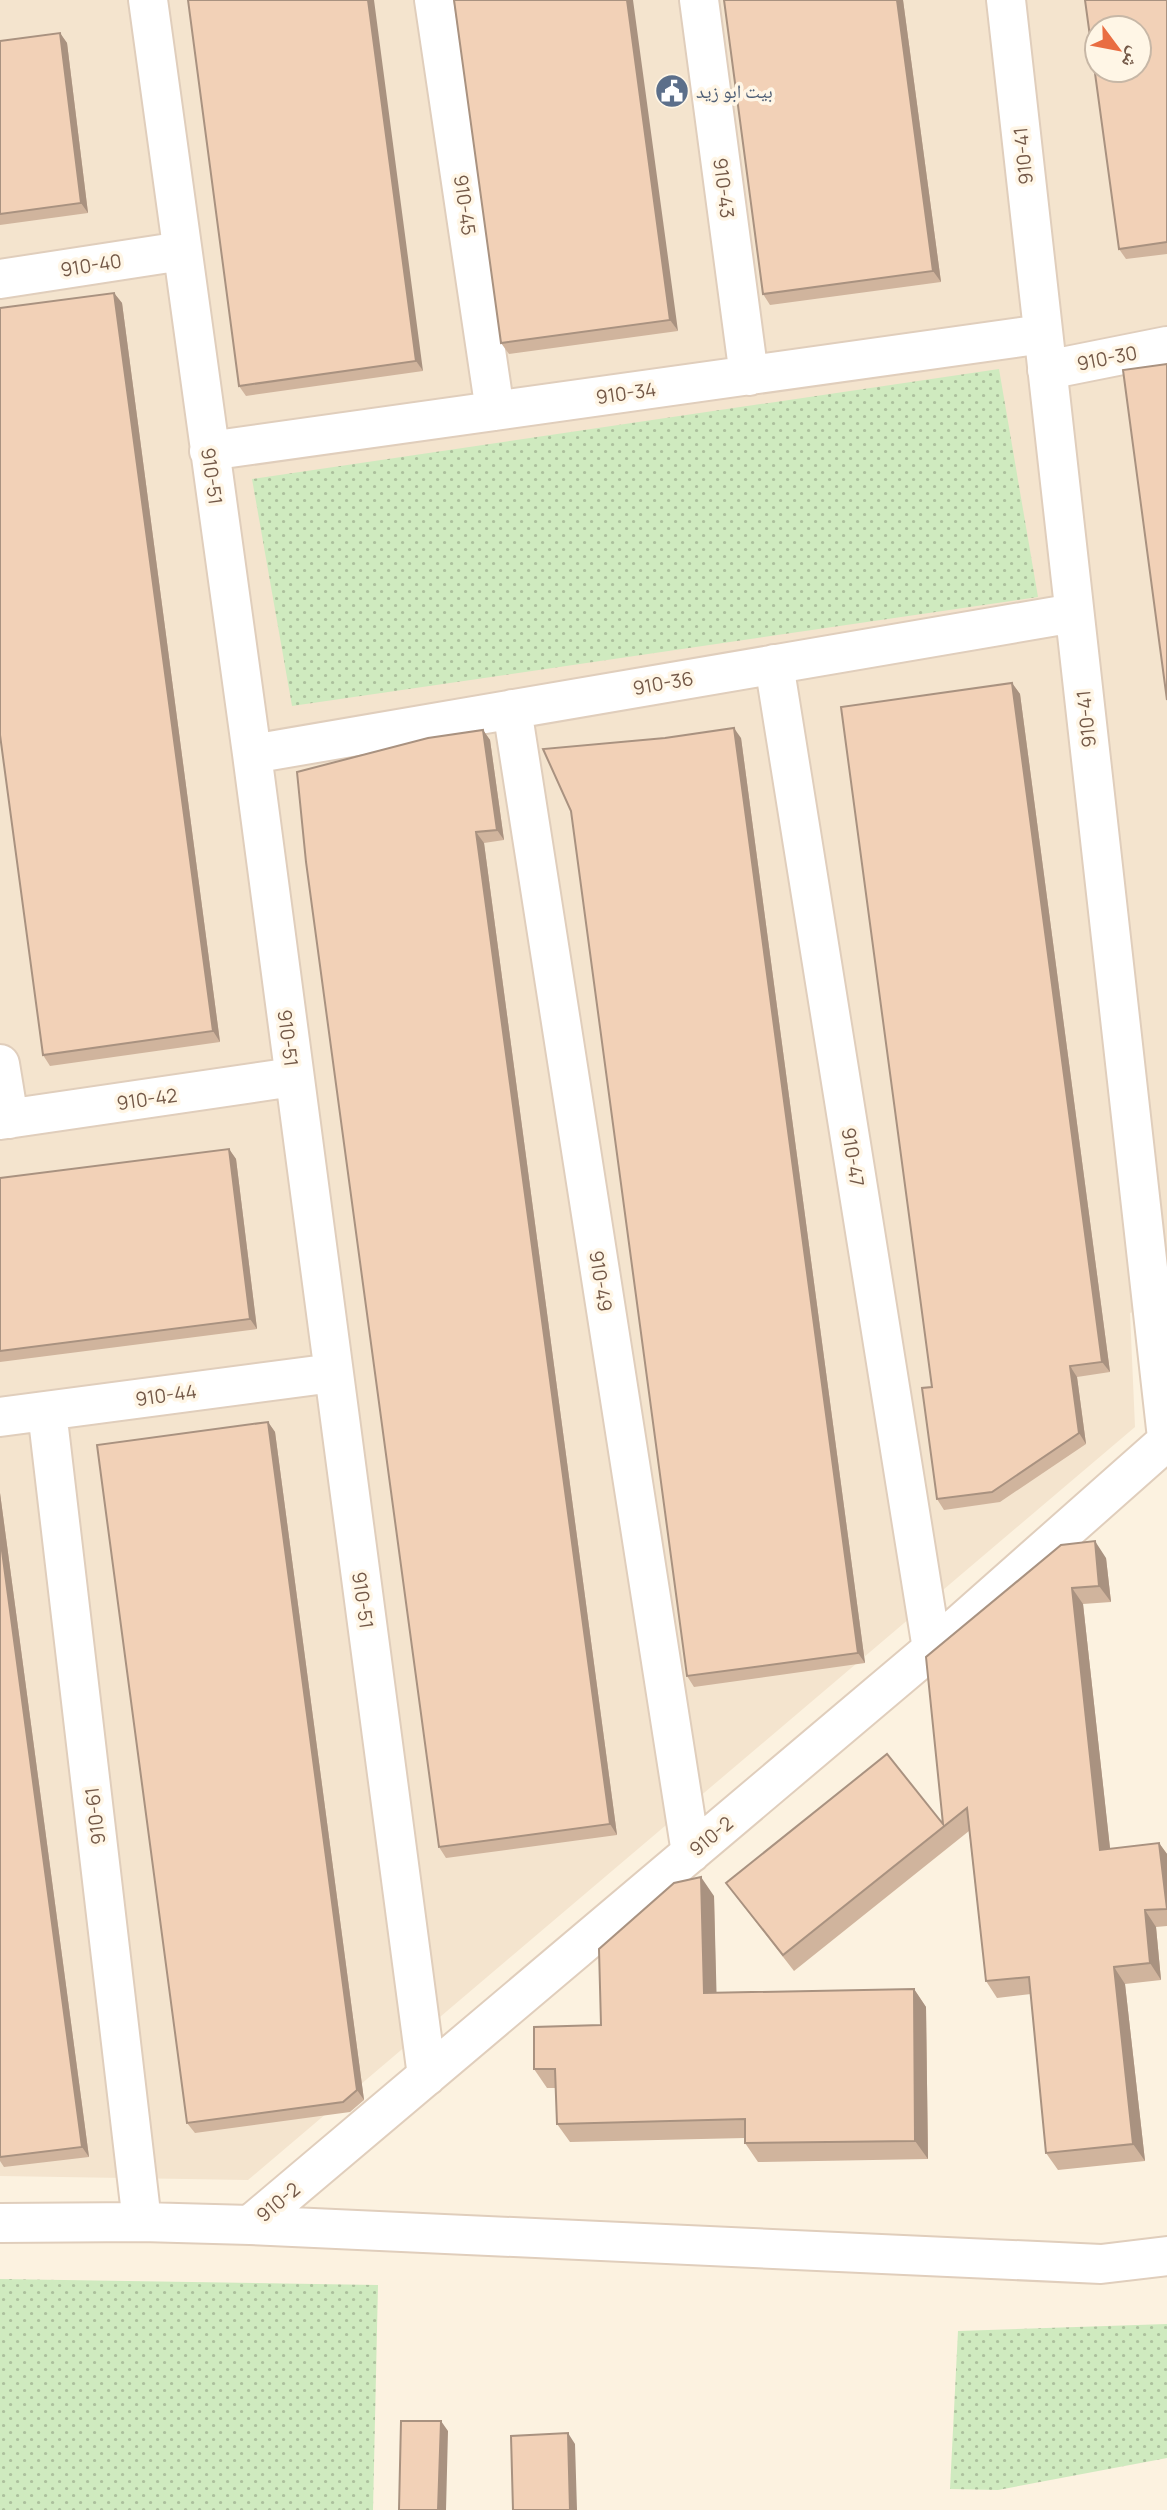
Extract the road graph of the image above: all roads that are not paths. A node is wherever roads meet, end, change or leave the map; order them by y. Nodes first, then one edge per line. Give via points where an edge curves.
1 (148, 0) edge
2 (434, 0) edge
3 (699, 0) edge
4 (1006, 0) edge
5 (182, 251) junction
6 (0, 279) edge
7 (1167, 346) edge
8 (1045, 352) junction
9 (748, 376) junction
10 (495, 411) junction
11 (209, 451) junction
12 (1074, 613) junction
13 (774, 664) junction
14 (512, 709) junction
15 (252, 754) junction
16 (0, 1065) edge
17 (293, 1077) junction
18 (4, 1120) edge
19 (333, 1373) junction
20 (47, 1411) junction
21 (0, 1417) edge
22 (1167, 1440) edge
23 (932, 1650) junction
24 (691, 1853) junction
25 (427, 2076) junction
26 (0, 2222) edge
27 (142, 2222) junction
28 (250, 2225) junction
29 (1167, 2256) edge

1 - 5 street, 910-51
2 - 10 street, 910-45
3 - 9 street, 910-43
4 - 8 street, 910-41
5 - 6 street, 910-40
5 - 11 street, 910-51
7 - 8 street, 910-30
8 - 9 street, 910-34
8 - 12 street, 910-41
9 - 10 street, 910-34
10 - 11 street, 910-34
11 - 15 street, 910-51
12 - 13 street, 910-36
12 - 22 street, 910-41
13 - 14 street, 910-36
13 - 23 street, 910-47
14 - 15 street, 910-36
14 - 24 street, 910-49
15 - 17 street, 910-51
16 - 18 street
17 - 18 street, 910-42
17 - 19 street, 910-51
19 - 20 street, 910-44
19 - 25 street, 910-51
20 - 21 street, 910-44
20 - 27 street, 910-61
22 - 23 street, 910-2
23 - 24 street, 910-2
24 - 25 street, 910-2
25 - 28 street, 910-2
26 - 27 street
27 - 28 street
28 - 29 street via 1101,2264

